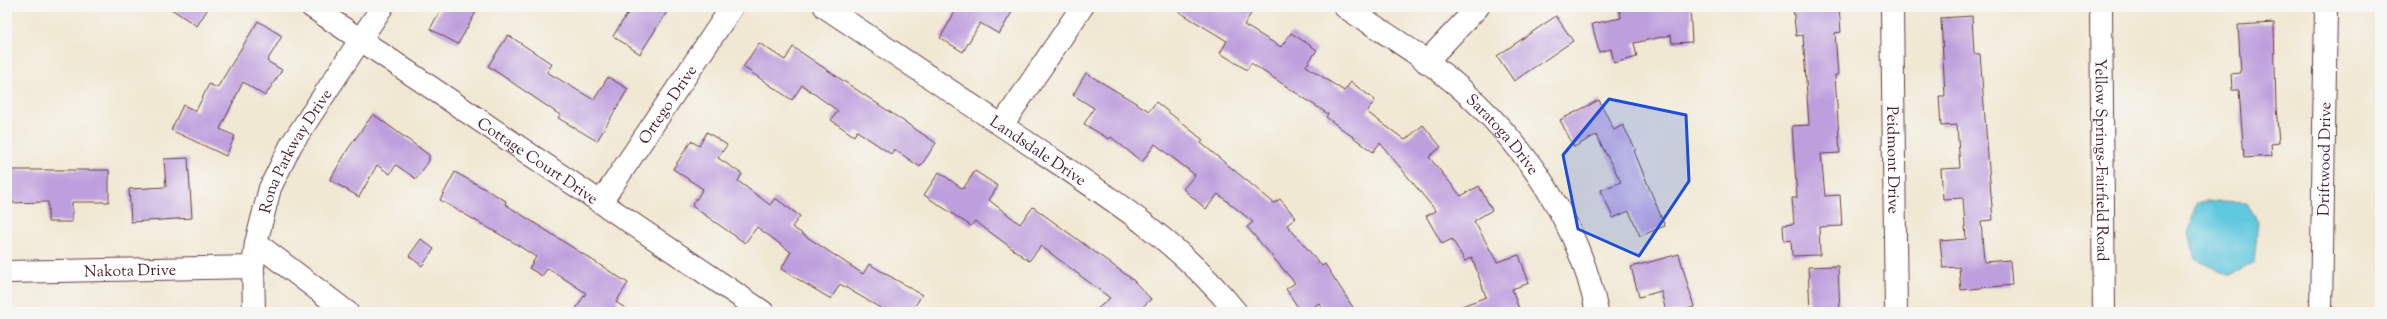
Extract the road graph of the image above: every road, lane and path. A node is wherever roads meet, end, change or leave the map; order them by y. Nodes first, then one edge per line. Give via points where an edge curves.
1 (312, 7) edge
2 (382, 7) edge
3 (732, 7) edge
4 (825, 7) edge
5 (1082, 7) edge
6 (1345, 7) edge
7 (1478, 7) edge
8 (1892, 7) edge
9 (2101, 7) edge
10 (2326, 7) edge
11 (360, 39) junction
12 (1426, 62) junction
13 (1002, 125) junction
14 (601, 202) junction
15 (256, 243) junction
16 (253, 267) junction
17 (7, 272) edge
18 (254, 312) edge
19 (347, 312) edge
20 (764, 312) edge
21 (1236, 312) edge
22 (1597, 312) edge
23 (1896, 312) edge
24 (2104, 312) edge
25 (2321, 312) edge

1 - 11 street, Cottage Court Drive
2 - 11 street, Rona Parkway Drive
3 - 14 street, Ortego Drive
4 - 13 street, Landsdale Drive
5 - 13 street
6 - 12 street, Saratoga Drive
7 - 12 street
8 - 23 street, Peidmont Drive
9 - 24 street, Yellow Springs-Fairfield Road
10 - 25 street, Driftwood Drive
11 - 14 street, Cottage Court Drive
11 - 15 street, Rona Parkway Drive via 279,167 262,215
12 - 22 street, Saratoga Drive via 1456,84 1488,114 1513,140 1539,175 1561,212 1576,245
13 - 21 street, Landsdale Drive via 1098,190 1179,250 1214,285
14 - 20 street, Cottage Court Drive
15 - 16 street, Rona Parkway Drive
15 - 19 street
16 - 17 street, Nakota Drive
16 - 18 street, Rona Parkway Drive

